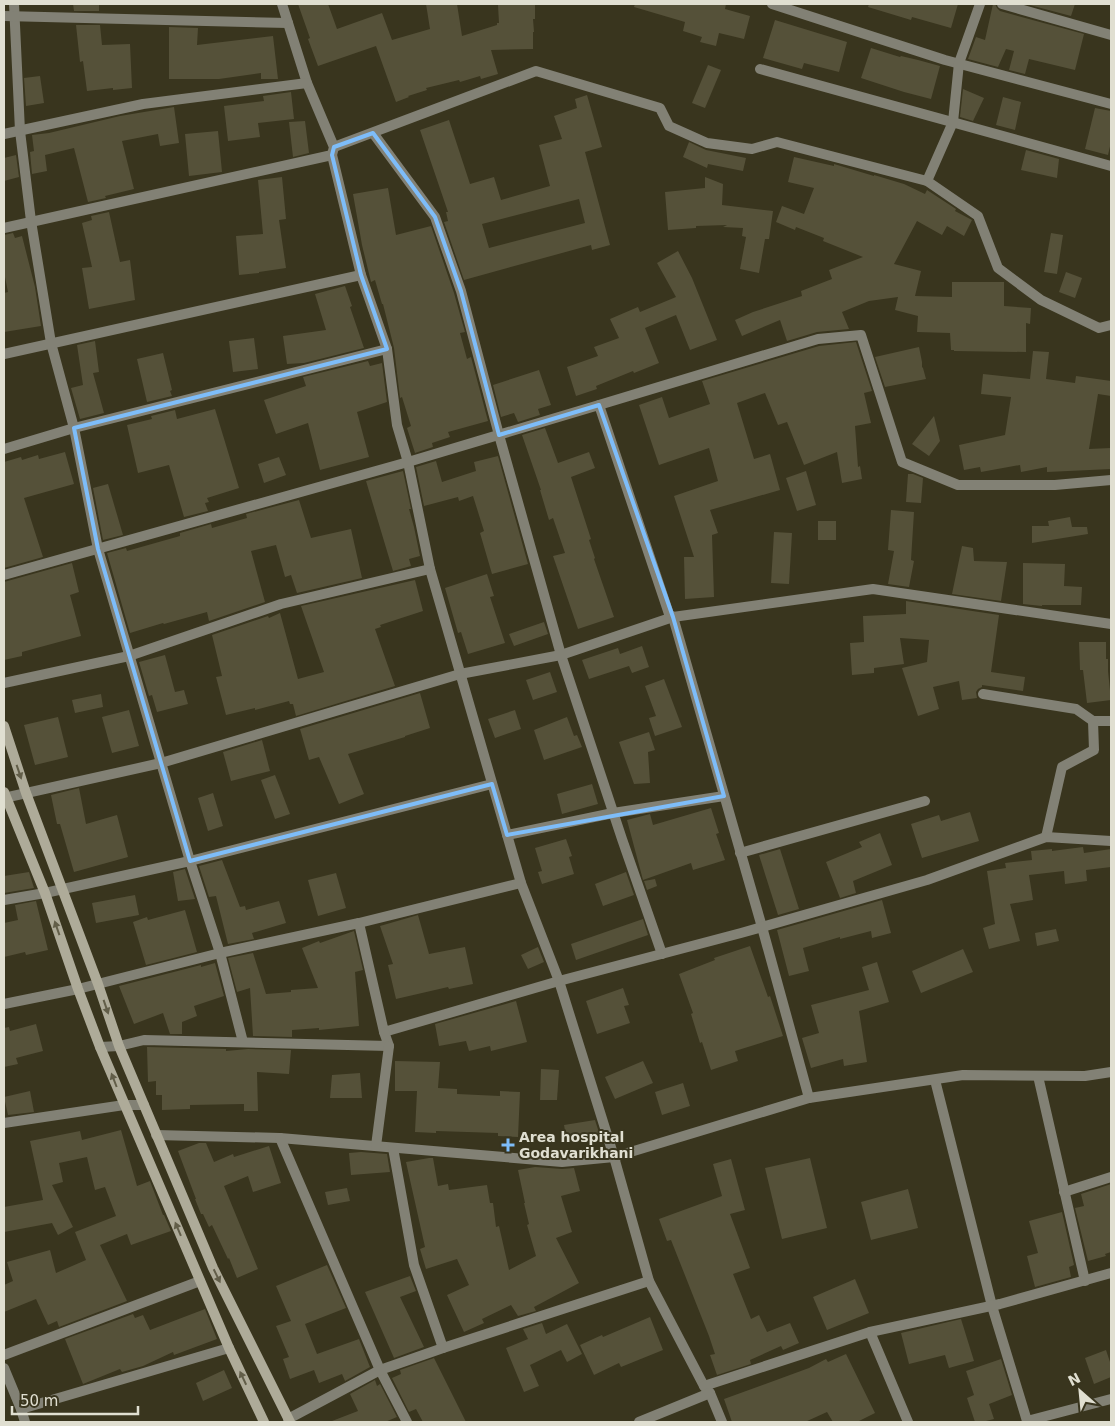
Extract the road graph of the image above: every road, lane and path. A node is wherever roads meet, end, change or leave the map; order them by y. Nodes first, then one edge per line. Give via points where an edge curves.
1 (14, 4) edge
2 (282, 4) edge
3 (772, 4) edge
4 (980, 4) edge
5 (1002, 4) edge
6 (9, 16) edge
7 (288, 23) junction
8 (1111, 35) edge
9 (959, 63) junction
10 (760, 69) dead end
11 (307, 83) junction
12 (1111, 104) edge
13 (953, 122) junction
14 (20, 131) junction
15 (373, 133) junction
16 (4, 134) edge
17 (333, 151) junction
18 (1111, 166) edge
19 (927, 181) junction
20 (31, 221) junction
21 (4, 228) edge
22 (361, 275) junction
23 (1111, 325) edge
24 (51, 343) junction
25 (387, 349) junction
26 (4, 354) edge
27 (599, 404) junction
28 (74, 428) junction
29 (499, 435) junction
30 (4, 449) edge
31 (408, 462) junction
32 (1111, 480) edge
33 (98, 549) junction
34 (430, 569) junction
35 (4, 575) edge
36 (673, 617) junction
37 (1111, 624) edge
38 (129, 656) junction
39 (561, 656) junction
40 (460, 674) junction
41 (4, 682) edge
42 (983, 694) dead end
43 (1093, 721) junction
44 (1111, 721) edge
45 (4, 726) edge
46 (161, 763) junction
47 (492, 784) junction
48 (26, 793) junction
49 (4, 796) edge
50 (724, 796) junction
51 (925, 801) dead end
52 (613, 813) junction
53 (507, 834) junction
54 (1046, 837) junction
55 (1111, 841) edge
56 (740, 853) junction
57 (190, 860) junction
58 (521, 884) junction
59 (63, 889) junction
60 (45, 893) junction
61 (4, 900) edge
62 (360, 923) junction
63 (762, 927) junction
64 (220, 953) junction
65 (662, 954) junction
66 (559, 981) junction
67 (98, 984) junction
68 (78, 989) junction
69 (4, 1004) edge
70 (384, 1032) junction
71 (243, 1042) junction
72 (120, 1046) junction
73 (388, 1046) junction
74 (100, 1047) junction
75 (1111, 1072) edge
76 (1038, 1076) junction
77 (935, 1080) junction
78 (809, 1098) junction
79 (144, 1105) junction
80 (124, 1106) junction
81 (4, 1122) edge
82 (156, 1135) junction
83 (280, 1138) junction
84 (376, 1146) junction
85 (393, 1148) junction
86 (614, 1157) junction
87 (1111, 1176) edge
88 (1064, 1192) junction
89 (1111, 1273) edge
90 (200, 1281) junction
91 (649, 1281) junction
92 (1085, 1281) junction
93 (992, 1306) junction
94 (870, 1332) junction
95 (229, 1348) junction
96 (443, 1348) junction
97 (4, 1355) edge
98 (4, 1368) edge
99 (380, 1370) junction
100 (707, 1390) junction
101 (1111, 1399) edge
102 (22, 1409) junction
103 (289, 1420) edge
104 (25, 1422) edge
105 (264, 1422) edge
106 (407, 1422) edge
107 (640, 1422) edge
108 (722, 1422) edge
109 (908, 1422) edge

1 - 6 street
2 - 7 street
3 - 9 street
4 - 9 street
5 - 8 street
6 - 7 street
6 - 14 street
7 - 11 street
9 - 12 street
9 - 13 street
10 - 13 street
11 - 14 street via 143,104
11 - 17 street
13 - 18 street
13 - 19 street
14 - 16 street
14 - 20 street
15 - 17 street
15 - 19 street via 536,71 660,108 669,126 707,143 752,149 777,142
15 - 29 street via 435,217 462,291
17 - 20 street
17 - 22 street
19 - 23 street via 978,216 998,268 1041,300 1099,328
20 - 21 street
20 - 24 street
22 - 24 street
22 - 25 street
24 - 26 street
24 - 28 street
25 - 28 street
25 - 31 street via 396,425
27 - 29 street
27 - 32 street via 818,339 861,335 902,462 958,485 1056,485
27 - 36 street via 669,614
28 - 30 street
28 - 33 street
29 - 31 street
29 - 39 street
31 - 33 street
31 - 34 street
33 - 35 street
33 - 38 street
34 - 38 street via 281,604
34 - 40 street
36 - 37 street via 873,589
36 - 39 street
36 - 50 street
38 - 41 street
38 - 46 street
39 - 40 street
39 - 52 street
40 - 46 street
40 - 47 street
42 - 43 street via 1076,709
43 - 44 street
43 - 54 street via 1094,750 1062,767
45 -> 48 main road
46 - 48 street
46 - 57 street
47 - 53 street
47 - 57 street
48 - 49 street
48 - 59 main road
49 - 60 main road
50 - 52 street
50 - 56 street
51 - 56 street
52 - 53 street
52 - 65 street
53 - 58 street
54 - 55 street
54 - 63 street via 926,880
56 - 63 street
57 - 59 street
57 - 64 street
58 - 62 street
58 - 66 street
59 - 60 street
59 - 67 main road
60 - 61 street
68 -> 60 main road
62 - 64 street
62 - 70 street
63 - 65 street
63 - 78 street
64 - 67 street
64 - 71 street
65 - 66 street
66 - 70 street
66 - 86 street
67 - 68 street
67 -> 72 main road
68 - 69 street
68 - 74 main road
70 - 73 street
71 - 72 street via 144,1040
71 - 73 street
72 - 74 street
72 - 79 main road
73 - 84 street
80 -> 74 main road
75 - 76 street via 1085,1076
76 - 77 street via 964,1075
76 - 88 street
77 - 78 street
77 - 93 street
78 - 86 street
79 - 80 street
79 - 82 main road
80 - 81 street
90 -> 80 main road
82 - 83 street
82 -> 103 main road via 214,1268
83 - 84 street
83 - 99 street
84 - 85 street
85 - 86 street via 562,1162
85 - 96 street via 414,1265
86 - 91 street
87 - 88 street
88 - 92 street
89 - 92 street
90 - 95 main road
90 - 97 street
91 - 96 street
91 - 100 street
92 - 93 street
93 - 94 street
93 - 101 street via 1027,1421
94 - 100 street
94 - 109 street
95 - 102 street
105 -> 95 main road
96 - 99 street
98 - 102 street
99 - 103 street
99 - 106 street
100 - 107 street
100 - 108 street
102 - 104 street

